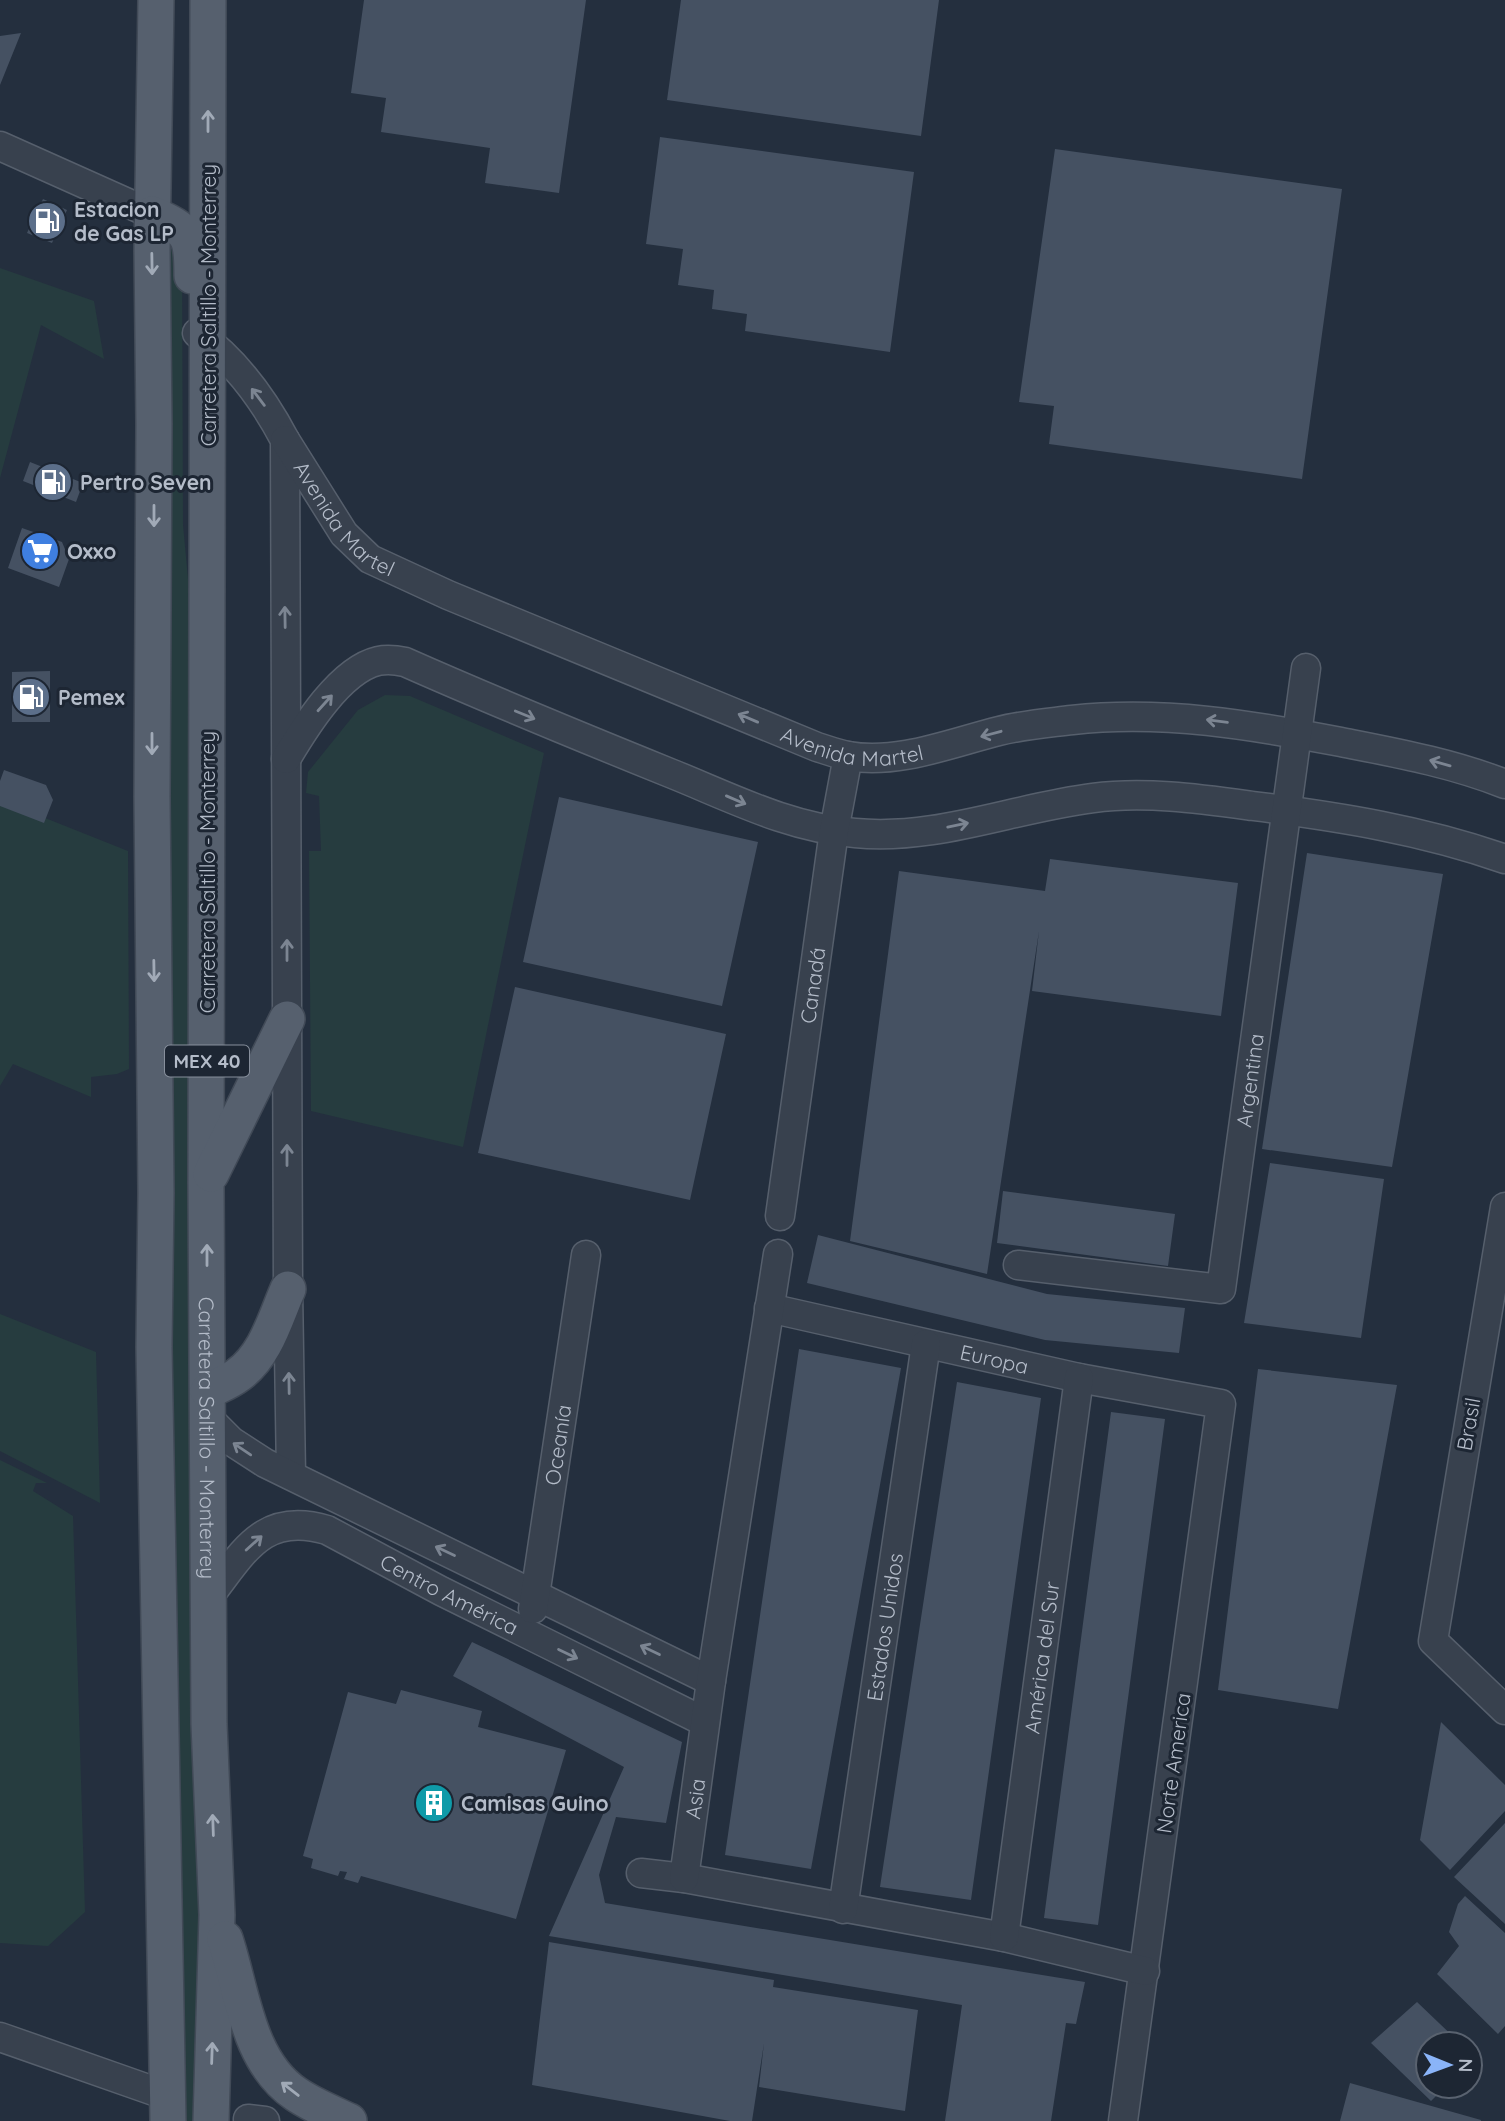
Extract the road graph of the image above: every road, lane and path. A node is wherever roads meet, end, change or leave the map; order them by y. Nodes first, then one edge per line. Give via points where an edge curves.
1 (156, 0) edge
2 (162, 0) edge
3 (208, 0) edge
4 (207, 55) junction
5 (0, 146) edge
6 (152, 214) junction
7 (200, 335) junction
8 (285, 440) junction
9 (1306, 668) dead end
10 (1296, 734) junction
11 (848, 756) junction
12 (286, 759) junction
13 (1505, 784) edge
14 (1286, 810) junction
15 (834, 831) junction
16 (1505, 859) edge
17 (286, 1019) junction
18 (206, 1183) junction
19 (1505, 1207) edge
20 (780, 1216) dead end
21 (778, 1254) dead end
22 (586, 1255) dead end
23 (1018, 1265) dead end
24 (288, 1289) junction
25 (769, 1308) junction
26 (926, 1344) junction
27 (1080, 1378) junction
28 (208, 1404) junction
29 (1221, 1404) joint
30 (290, 1475) junction
31 (536, 1594) junction
32 (210, 1595) junction
33 (527, 1634) junction
34 (711, 1681) junction
35 (1505, 1710) edge
36 (705, 1722) junction
37 (641, 1873) dead end
38 (684, 1878) junction
39 (843, 1909) junction
40 (217, 1915) junction
41 (1004, 1937) junction
42 (1145, 1971) junction
43 (0, 2037) edge
44 (165, 2113) edge
45 (211, 2121) edge
46 (349, 2121) edge
47 (1123, 2121) edge

1 - 6 main road, MEX 40
2 - 4 main road via 180,47
3 - 4 main road, Carretera Saltillo - Monterrey
7 -> 4 main road, Carretera Saltillo - Monterrey
5 - 6 street
6 - 7 main road via 181,228 190,239
6 -> 44 main road, MEX 40 via 155,1346
8 -> 7 street, Avenida Martel via 242,376
7 - 18 main road, Carretera Saltillo - Monterrey / MEX 40 via 193,576 208,667
11 -> 8 street, Avenida Martel via 370,559 344,534
12 -> 8 street
9 - 10 street, Argentina
10 -> 11 street, Avenida Martel via 1221,721 1130,716 1001,730 912,753
13 -> 10 street, Avenida Martel via 1423,758
10 - 14 street, Argentina
11 - 15 street, Canadá
12 -> 15 street via 309,722 349,676 377,661 391,660 777,817
17 -> 12 street
15 -> 14 street via 943,829 1095,797 1205,800
14 - 16 street via 1432,835
14 - 23 street, Argentina via 1221,1289
15 - 20 street, Canadá
17 - 18 main road
24 -> 17 street
28 -> 18 main road, Carretera Saltillo - Monterrey / MEX 40
19 - 35 street, Brasil via 1433,1641
21 - 25 street, Asia
22 - 31 street, Oceanía
24 - 28 main road via 262,1349
30 -> 24 street
25 - 26 street, Europa
25 - 34 street, Asia
26 - 27 street, Europa
26 - 39 street, Estados Unidos
27 - 29 street, Europa
27 - 41 street, América del Sur
30 -> 28 street, Centro América via 239,1447
28 - 32 main road, Carretera Saltillo - Monterrey / MEX 40
29 - 42 street, Norte America
31 -> 30 street, Centro América
31 - 33 street, Oceanía
34 -> 31 street, Centro América
32 -> 33 street, Centro América via 250,1545 265,1534 278,1527 309,1525 327,1530
40 -> 32 main road, Carretera Saltillo - Monterrey / MEX 40 via 209,1724
33 -> 36 street, Centro América
34 - 36 street, Asia
36 - 38 street, Asia
37 - 38 street
38 - 39 street
39 - 41 street
45 -> 40 main road, Carretera Saltillo - Monterrey / MEX 40
46 -> 40 main road via 295,2094 267,2064 250,2029
41 - 42 street
42 - 47 street, Norte America
43 - 44 street

